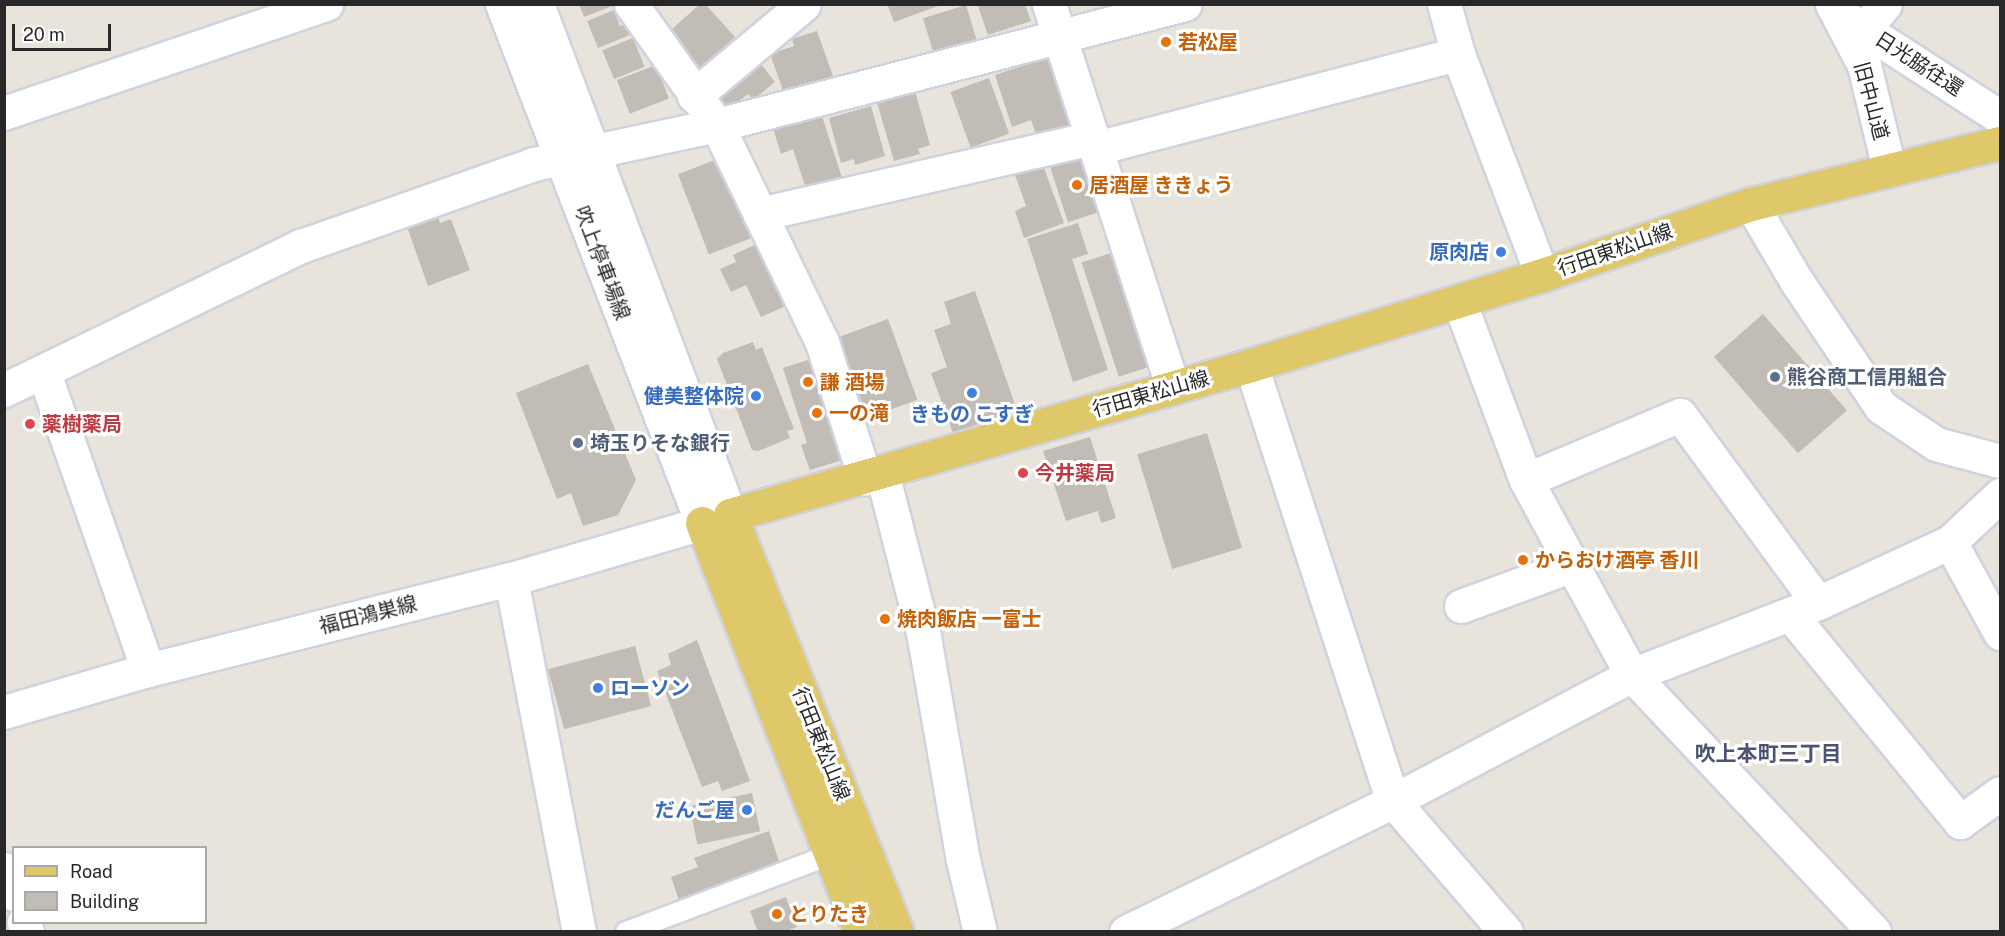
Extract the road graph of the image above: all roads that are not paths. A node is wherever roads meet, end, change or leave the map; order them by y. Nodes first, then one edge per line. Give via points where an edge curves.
1 (326, 4) edge
2 (502, 4) edge
3 (537, 4) edge
4 (631, 4) edge
5 (804, 4) edge
6 (1049, 4) edge
7 (1185, 4) edge
8 (1444, 4) edge
9 (1855, 12) edge
10 (1060, 38) junction
11 (1458, 54) junction
12 (694, 96) junction
13 (4, 113) edge
14 (2001, 117) edge
15 (717, 125) junction
16 (1094, 143) junction
17 (2001, 143) edge
18 (577, 154) junction
19 (1889, 168) junction
20 (1751, 204) junction
21 (760, 214) junction
22 (1542, 275) junction
23 (1459, 301) junction
24 (1251, 365) junction
25 (44, 373) junction
26 (1173, 387) junction
27 (4, 390) edge
28 (2001, 461) edge
29 (873, 476) junction
30 (1526, 480) junction
31 (2001, 495) edge
32 (716, 519) junction
33 (1950, 542) junction
34 (1573, 565) junction
35 (511, 579) junction
36 (1461, 606) dead end
37 (1804, 608) junction
38 (2001, 633) edge
39 (148, 670) junction
40 (1632, 675) junction
41 (4, 712) edge
42 (2001, 793) edge
43 (1393, 801) junction
44 (832, 854) junction
45 (4, 869) edge
46 (12, 889) edge
47 (579, 932) edge
48 (626, 932) edge
49 (861, 932) edge
50 (897, 932) edge
51 (980, 932) edge
52 (1126, 932) edge
53 (1506, 932) edge
54 (1874, 932) edge

1 - 13 street
2 - 18 street, 吹上停車場線
3 - 18 street, 吹上停車場線
4 - 12 street
5 - 12 street
6 - 10 street
7 - 10 street
8 - 11 street
9 - 14 street, 日光脇往還
9 - 19 street, 旧中山道
10 - 15 street
10 - 16 street
11 - 16 street
11 - 22 street
12 - 15 street
15 - 18 street
15 - 21 street
16 - 21 street
16 - 26 street
17 - 19 main road, 行田東松山線
18 - 25 street via 301,246
18 - 32 street, 吹上停車場線
19 - 20 main road, 行田東松山線
20 - 22 main road, 行田東松山線
20 - 28 street via 1797,282 1881,406 1936,444
21 - 29 street via 822,342
22 - 23 main road, 行田東松山線
23 - 24 main road, 行田東松山線
23 - 30 street
24 - 26 main road, 行田東松山線
24 - 43 street
25 - 27 street
25 - 39 street
26 - 29 main road, 行田東松山線
29 - 32 main road, 行田東松山線
29 - 51 street via 924,637 963,860
30 - 34 street
30 - 37 street via 1680,415
31 - 33 street
32 - 35 street, 福田鴻巣線
32 - 44 main road, 行田東松山線
32 - 50 main road, 行田東松山線
33 - 37 street
33 - 38 street
34 - 36 street
34 - 40 street
35 - 39 street, 福田鴻巣線
35 - 47 street
37 - 40 street
37 - 42 street via 1960,822
39 - 41 street, 福田鴻巣線
40 - 43 street
40 - 54 street
43 - 52 street
43 - 53 street
44 - 48 lane
44 - 49 main road, 行田東松山線
45 - 46 street

